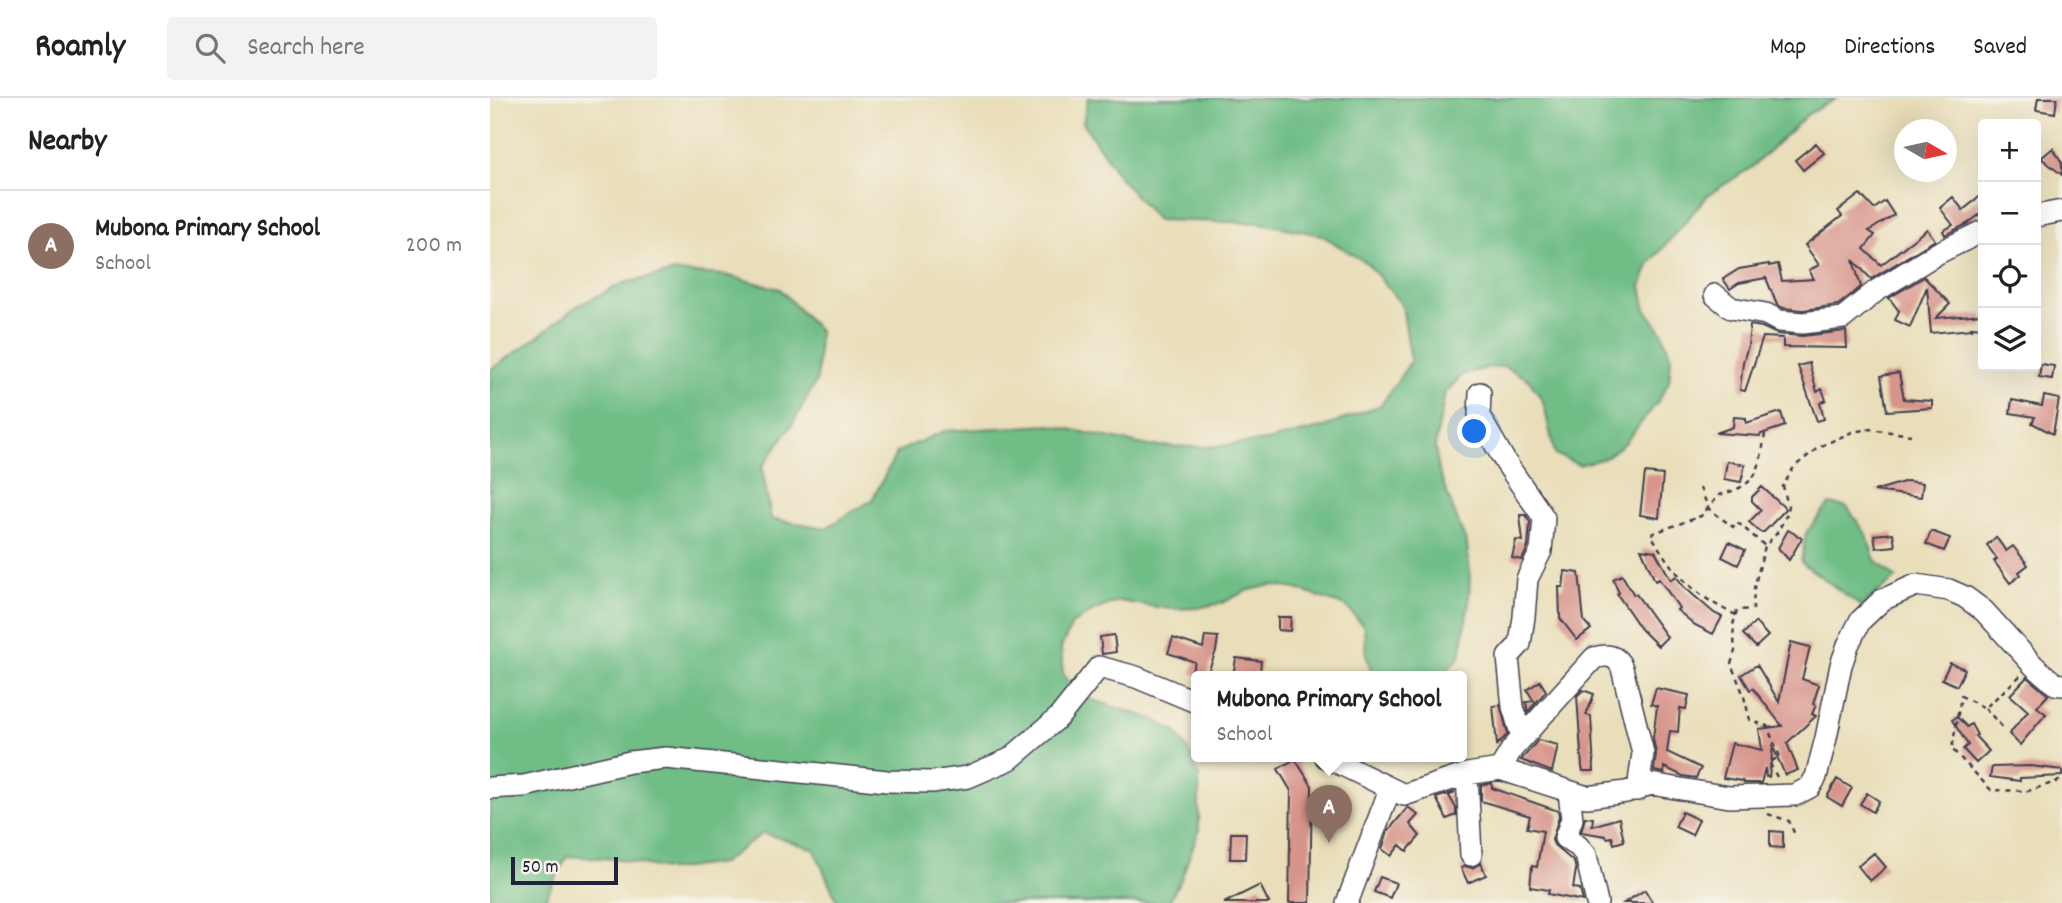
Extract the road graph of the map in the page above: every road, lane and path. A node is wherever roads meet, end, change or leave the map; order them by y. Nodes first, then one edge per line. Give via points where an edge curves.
1 (2062, 211) edge
2 (2041, 215) edge
3 (1978, 233) edge
4 (1715, 295) dead end
5 (1480, 393) dead end
6 (1765, 434) dead end
7 (1911, 435) dead end
8 (1700, 488) dead end
9 (1709, 509) junction
10 (1765, 546) junction
11 (1736, 615) junction
12 (2032, 664) junction
13 (2062, 685) edge
14 (1191, 700) edge
15 (1985, 708) junction
16 (2003, 728) dead end
17 (1522, 737) junction
18 (1336, 762) edge
19 (1500, 769) junction
20 (1467, 774) junction
21 (2062, 780) edge
22 (490, 788) edge
23 (1390, 789) junction
24 (1638, 790) junction
25 (1569, 792) junction
26 (1787, 796) junction
27 (1471, 855) dead end
28 (1347, 903) edge
29 (1597, 903) edge

1 - 2 street
3 - 4 street via 1876,291 1843,318 1779,321 1731,308
5 - 17 street via 1479,416 1544,518 1541,551 1527,579 1520,644 1508,657 1513,707
6 - 9 path via 1755,477 1740,490 1719,495
7 - 10 path via 1871,429 1819,447 1794,467 1783,486 1789,510
8 - 9 path
9 - 10 path via 1733,527 1737,522
9 - 11 path via 1691,521 1651,534 1663,555 1707,601
10 - 11 path via 1753,609 1737,610
11 - 26 path via 1731,664 1750,720 1767,726 1780,757 1769,762
12 - 13 street
12 - 15 path
12 - 26 street via 1984,611 1949,590 1916,585 1882,600 1860,621 1848,645 1814,782
14 - 22 street via 1099,667 1059,717 1010,759 956,779 887,781 666,758 524,786
15 - 16 path
15 - 21 path via 1961,696 1952,749 1991,790 2028,791
17 - 19 street
17 - 24 street via 1594,657 1613,657 1622,667 1643,753
18 - 23 street
19 - 20 street
19 - 25 street
20 - 23 street via 1410,794
20 - 27 street
23 - 28 street
24 - 25 street via 1592,797
24 - 26 street via 1651,784 1729,797
25 - 29 street via 1572,819 1565,838 1586,855

